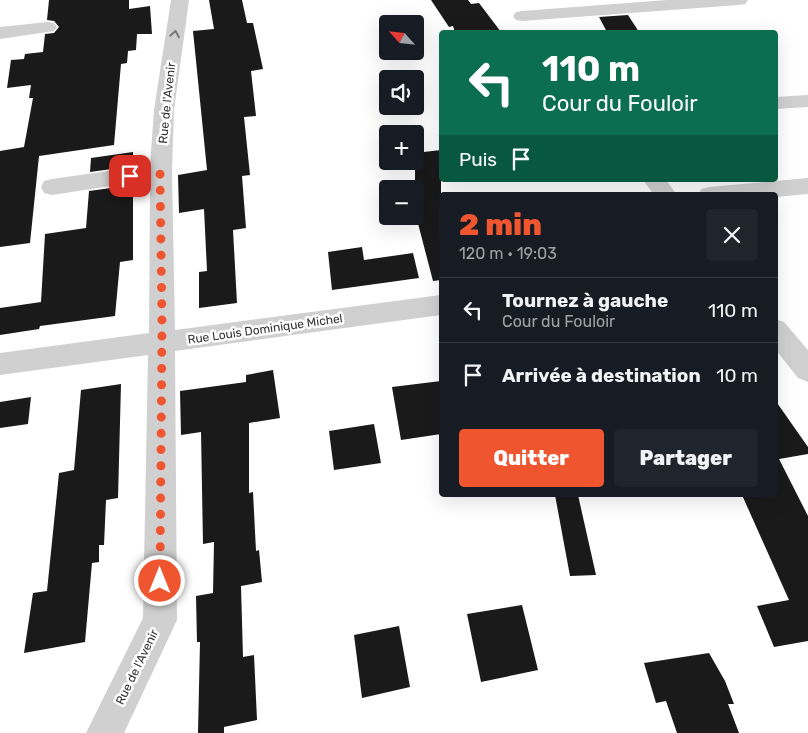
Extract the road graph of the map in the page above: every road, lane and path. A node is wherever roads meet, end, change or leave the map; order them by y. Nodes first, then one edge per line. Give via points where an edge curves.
1 (180, 0) edge
2 (739, 0) edge
3 (48, 27) dead end
4 (533, 30) edge
5 (0, 33) edge
6 (808, 101) edge
7 (778, 103) edge
8 (160, 172) junction
9 (656, 182) edge
10 (808, 186) edge
11 (52, 188) dead end
12 (664, 192) edge
13 (743, 192) edge
14 (439, 305) edge
15 (778, 334) edge
16 (162, 344) junction
17 (0, 364) edge
18 (808, 370) edge
19 (105, 733) edge

8 -> 1 street, Rue de l'Avenir via 164,110
2 - 4 street via 517,11
3 - 5 street
6 - 7 street
8 - 11 street
8 - 16 street, Rue de l'Avenir
9 - 12 street
10 - 13 street
14 - 16 street, Rue Louis Dominique Michel
15 - 18 street
16 - 17 street, Rue Louis Dominique Michel
16 - 19 street, Rue de l'Avenir via 160,620

